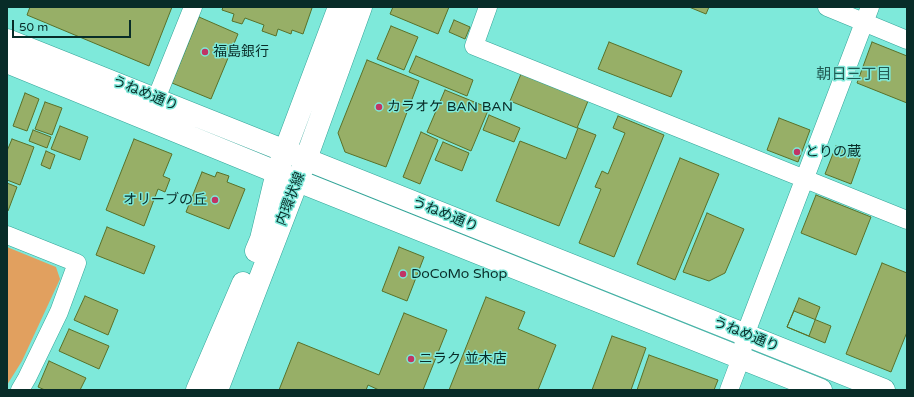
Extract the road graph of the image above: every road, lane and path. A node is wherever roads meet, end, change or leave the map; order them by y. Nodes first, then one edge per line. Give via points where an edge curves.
1 (193, 7) edge
2 (339, 7) edge
3 (361, 7) edge
4 (488, 7) edge
5 (827, 7) edge
6 (868, 15) edge
7 (7, 40) edge
8 (907, 40) edge
9 (7, 62) edge
10 (156, 99) junction
11 (286, 150) junction
12 (306, 159) junction
13 (277, 172) junction
14 (805, 180) junction
15 (298, 181) junction
16 (907, 220) edge
17 (7, 235) edge
18 (745, 334) junction
19 (740, 358) junction
20 (20, 390) edge
21 (197, 390) edge
22 (217, 390) edge
23 (729, 390) edge
24 (821, 390) edge
25 (884, 390) edge

1 - 10 street
2 - 11 street, 内環状線
3 - 12 street, 内環状線
4 - 14 street via 474,46
5 - 6 street
6 - 8 street
6 - 14 street
7 - 10 street, うねめ通り
9 - 13 street, うねめ通り
10 - 11 street, うねめ通り
11 - 12 street, うねめ通り
11 - 13 street, 内環状線
12 - 15 street, 内環状線
12 - 18 street, うねめ通り
13 - 15 street, うねめ通り
13 - 21 street, 内環状線 via 261,239
14 - 16 street
14 - 18 street
15 - 19 street, うねめ通り
15 - 22 street, 内環状線
17 - 20 street via 77,263 59,312
18 - 19 street
18 - 25 street, うねめ通り
19 - 23 street
19 - 24 street, うねめ通り

